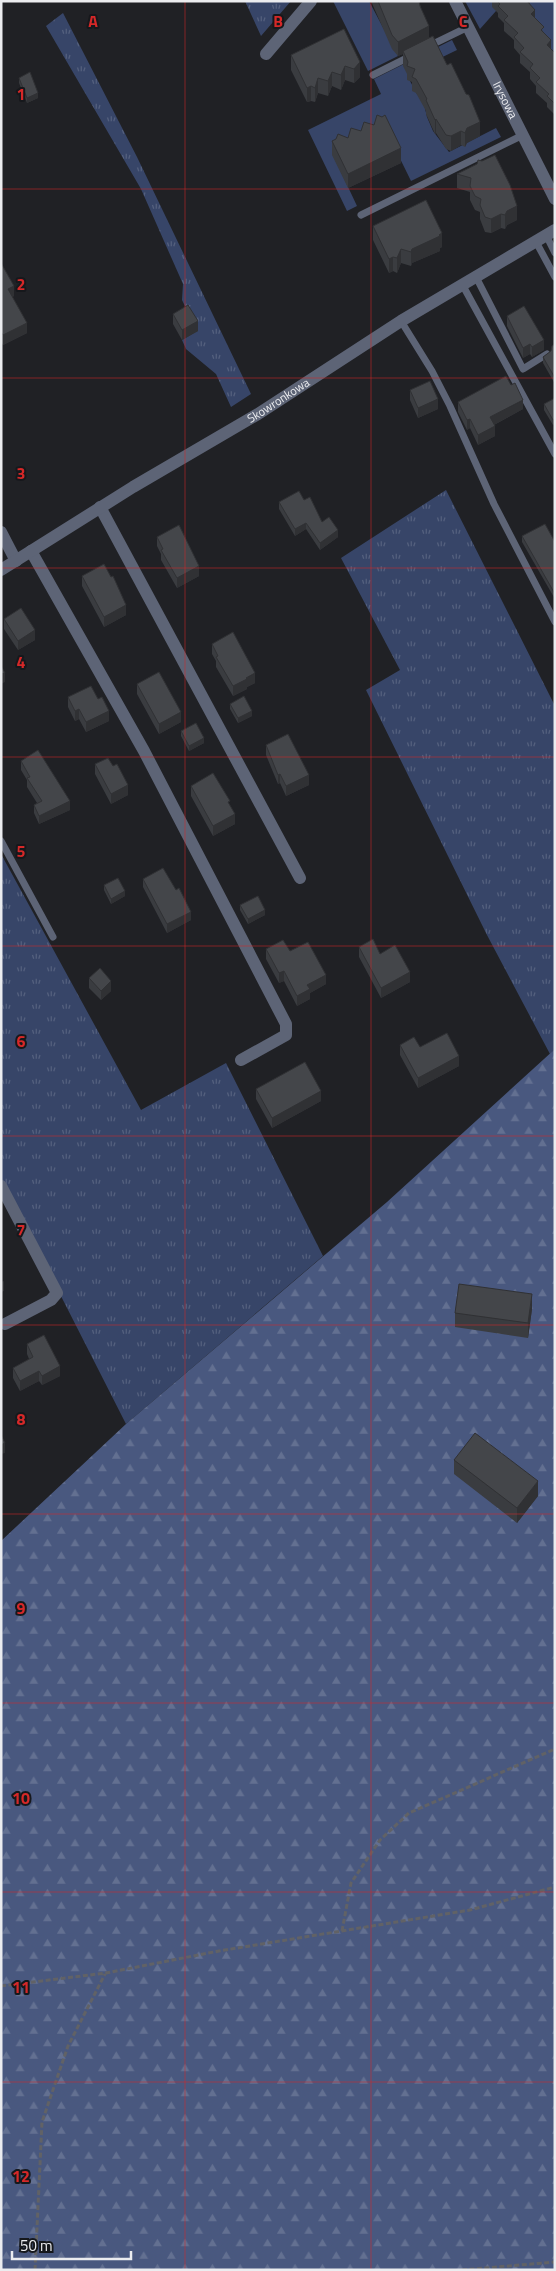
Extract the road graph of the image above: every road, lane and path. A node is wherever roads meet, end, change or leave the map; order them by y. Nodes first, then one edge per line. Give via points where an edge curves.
1 (311, 1) edge
2 (455, 1) edge
3 (468, 27) junction
4 (424, 49) edge
5 (416, 53) edge
6 (266, 54) dead end
7 (373, 75) dead end
8 (523, 135) junction
9 (555, 199) edge
10 (361, 215) dead end
11 (545, 235) edge
12 (555, 253) edge
13 (475, 276) junction
14 (555, 277) edge
15 (462, 283) junction
16 (401, 321) junction
17 (548, 354) edge
18 (555, 454) edge
19 (100, 508) junction
20 (1, 532) edge
21 (31, 551) junction
22 (16, 561) junction
23 (1, 570) edge
24 (555, 622) edge
25 (1, 841) edge
26 (300, 878) dead end
27 (53, 937) dead end
28 (241, 1060) dead end
29 (1, 1186) edge
30 (5, 1324) dead end
31 (555, 1749) edge
32 (555, 1887) edge
33 (342, 1930) junction
34 (106, 1973) junction
35 (1, 1986) edge
36 (555, 2262) edge
37 (35, 2270) edge
38 (462, 2270) edge

1 - 6 street
2 - 3 street, Irysowa
3 - 4 lane
3 - 8 street, Irysowa
5 - 7 lane
8 - 9 street, Irysowa
8 - 10 lane
11 - 12 lane
11 - 13 street, Skowronkowa
11 - 14 lane
13 - 15 street, Skowronkowa
13 - 17 lane via 523,369
15 - 16 street, Skowronkowa
15 - 18 lane
16 - 19 street, Skowronkowa via 258,414
16 - 24 lane via 450,406 494,504
19 - 21 street, Skowronkowa
19 - 26 street
20 - 22 street
21 - 22 street, Skowronkowa
21 - 28 street via 144,751 286,1024 286,1035
22 - 23 street, Skowronkowa
25 - 27 lane
29 - 30 street via 57,1293 51,1300
31 - 33 path via 409,1813 380,1840 352,1883
32 - 33 path via 470,1910
33 - 34 path
34 - 35 path
34 - 37 path via 68,2046 42,2122
36 - 38 path

